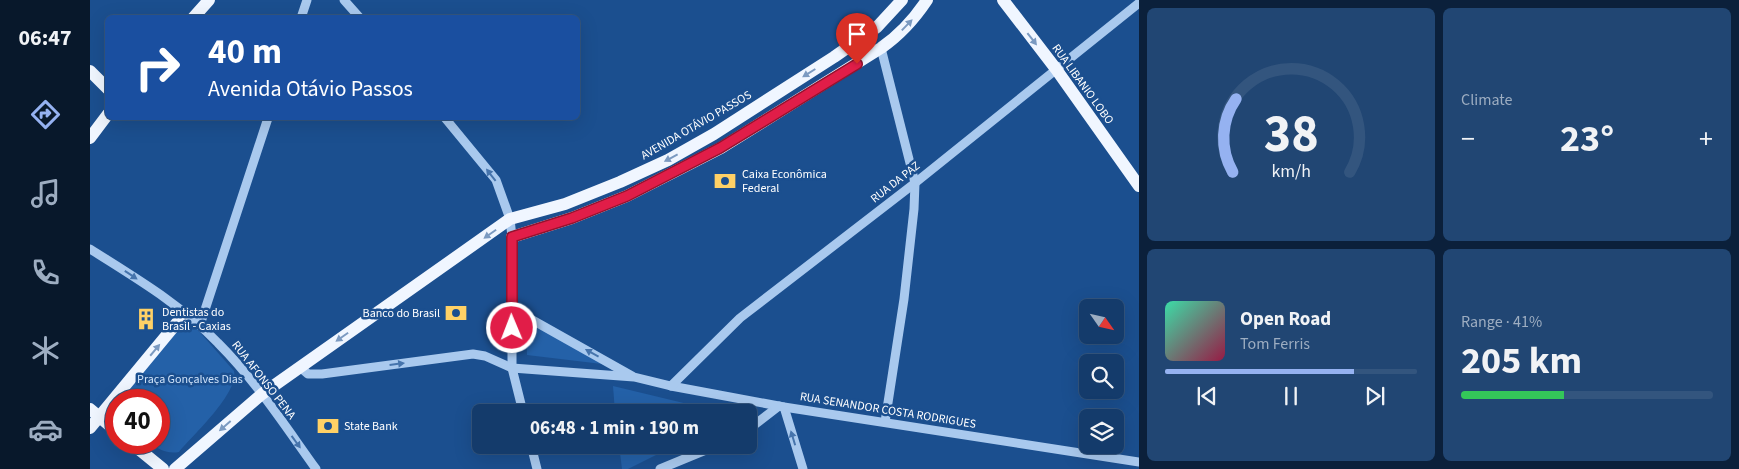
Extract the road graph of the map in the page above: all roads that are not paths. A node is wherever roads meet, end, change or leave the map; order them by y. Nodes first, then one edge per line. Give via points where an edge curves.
1 (209, 0) edge
2 (307, 0) edge
3 (344, 0) edge
4 (902, 0) edge
5 (927, 0) edge
6 (1003, 0) edge
7 (1139, 3) edge
8 (196, 15) edge
9 (302, 15) edge
10 (357, 15) edge
11 (882, 48) junction
12 (1056, 69) junction
13 (90, 71) edge
14 (105, 86) edge
15 (105, 118) edge
16 (267, 120) edge
17 (447, 120) edge
18 (90, 138) edge
19 (620, 182) junction
20 (914, 183) junction
21 (1139, 186) edge
22 (627, 196) junction
23 (510, 219) junction
24 (512, 237) junction
25 (90, 248) edge
26 (511, 308) junction
27 (185, 313) junction
28 (200, 325) junction
29 (300, 366) junction
30 (512, 368) junction
31 (634, 377) junction
32 (671, 386) junction
33 (262, 394) junction
34 (521, 404) edge
35 (782, 407) junction
36 (95, 413) edge
37 (105, 422) edge
38 (885, 422) junction
39 (757, 424) edge
40 (90, 428) edge
41 (145, 454) edge
42 (533, 454) edge
43 (696, 454) edge
44 (1139, 462) edge
45 (163, 469) edge
46 (175, 469) edge
47 (316, 469) edge
48 (537, 469) edge
49 (660, 469) edge
50 (803, 469) edge

1 - 8 main road
2 - 9 street
3 - 10 street
4 -> 19 main road, AVENIDA OTÁVIO PASSOS via 877,27 834,57 714,134
11 -> 5 main road via 918,14
6 -> 12 main road, RUA LIBANIO LOBO
7 - 12 street, RUA DA PAZ
11 - 20 street
11 - 22 main road via 720,148
12 - 20 street, RUA DA PAZ
12 - 21 main road, RUA LIBANIO LOBO
13 - 14 main road
15 - 18 main road
16 - 28 street
23 -> 17 street via 496,180
19 - 22 street
19 - 23 main road, AVENIDA OTÁVIO PASSOS via 565,204
20 - 32 street, RUA DA PAZ via 740,318
20 - 38 street via 904,299
22 - 24 main road
23 - 24 street
23 -> 29 main road, AVENIDA OTÁVIO PASSOS
24 - 26 street
25 -> 27 street, RUA AFONSO PENA
26 - 30 street
31 -> 26 street
27 - 28 street, RUA AFONSO PENA
36 -> 27 main road
28 - 33 street, RUA AFONSO PENA
29 -> 30 street via 308,374 322,374 473,354
29 - 33 main road, AVENIDA OTÁVIO PASSOS
30 - 31 street
30 - 34 street
31 - 32 street, RUA SENANDOR COSTA RODRIGUES
32 - 35 street, RUA SENANDOR COSTA RODRIGUES
33 -> 46 main road, AVENIDA OTÁVIO PASSOS
33 -> 47 street, RUA AFONSO PENA
35 - 38 street, RUA SENANDOR COSTA RODRIGUES
35 - 39 street
50 -> 35 street
36 - 37 main road
36 - 40 main road
38 - 44 street, RUA SENANDOR COSTA RODRIGUES
41 - 45 main road
42 - 48 street
43 - 49 street

